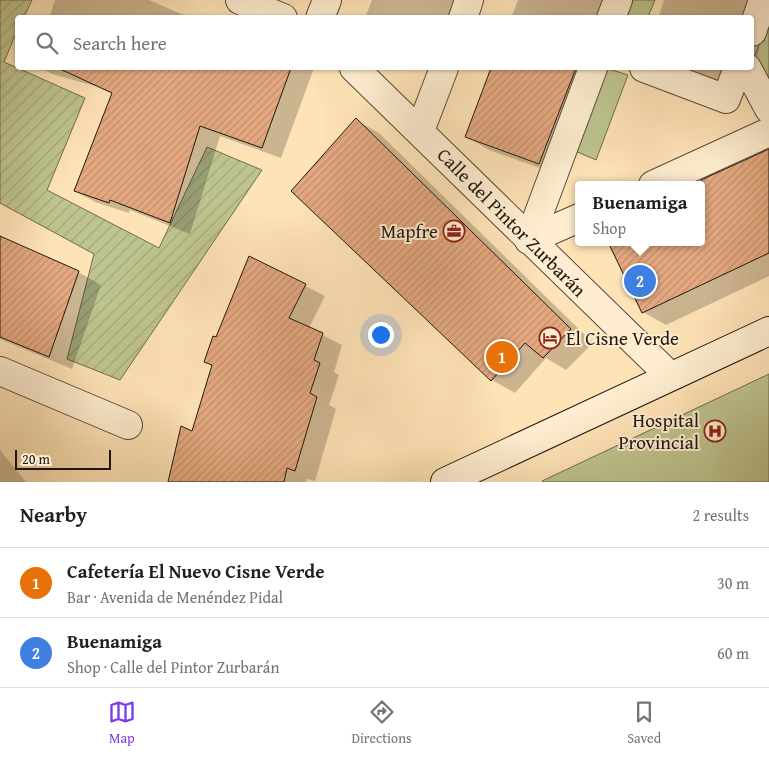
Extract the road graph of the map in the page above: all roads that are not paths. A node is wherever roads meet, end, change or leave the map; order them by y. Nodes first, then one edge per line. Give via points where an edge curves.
1 (240, 0) edge
2 (327, 0) edge
3 (469, 0) edge
4 (618, 0) edge
5 (763, 0) edge
6 (276, 15) edge
7 (321, 15) edge
8 (464, 15) edge
9 (613, 15) edge
10 (754, 26) edge
11 (356, 70) edge
12 (443, 70) edge
13 (592, 70) edge
14 (649, 70) edge
15 (737, 70) edge
16 (749, 70) edge
17 (769, 109) edge
18 (420, 131) junction
19 (769, 132) edge
20 (662, 181) edge
21 (575, 220) edge
22 (529, 240) junction
23 (769, 331) edge
24 (0, 371) edge
25 (670, 376) junction
26 (128, 425) dead end
27 (445, 482) edge

1 - 6 street
2 - 7 street
3 - 8 street
4 - 9 street
5 - 10 street
11 - 18 street, Calle del Pintor Zurbarán
12 - 18 street
13 - 22 street
14 - 15 street via 726,99
16 - 17 street
18 - 22 street, Calle del Pintor Zurbarán
19 - 20 street
21 - 22 street
22 - 25 street, Calle del Pintor Zurbarán
23 - 25 street
24 - 26 street
25 - 27 street

